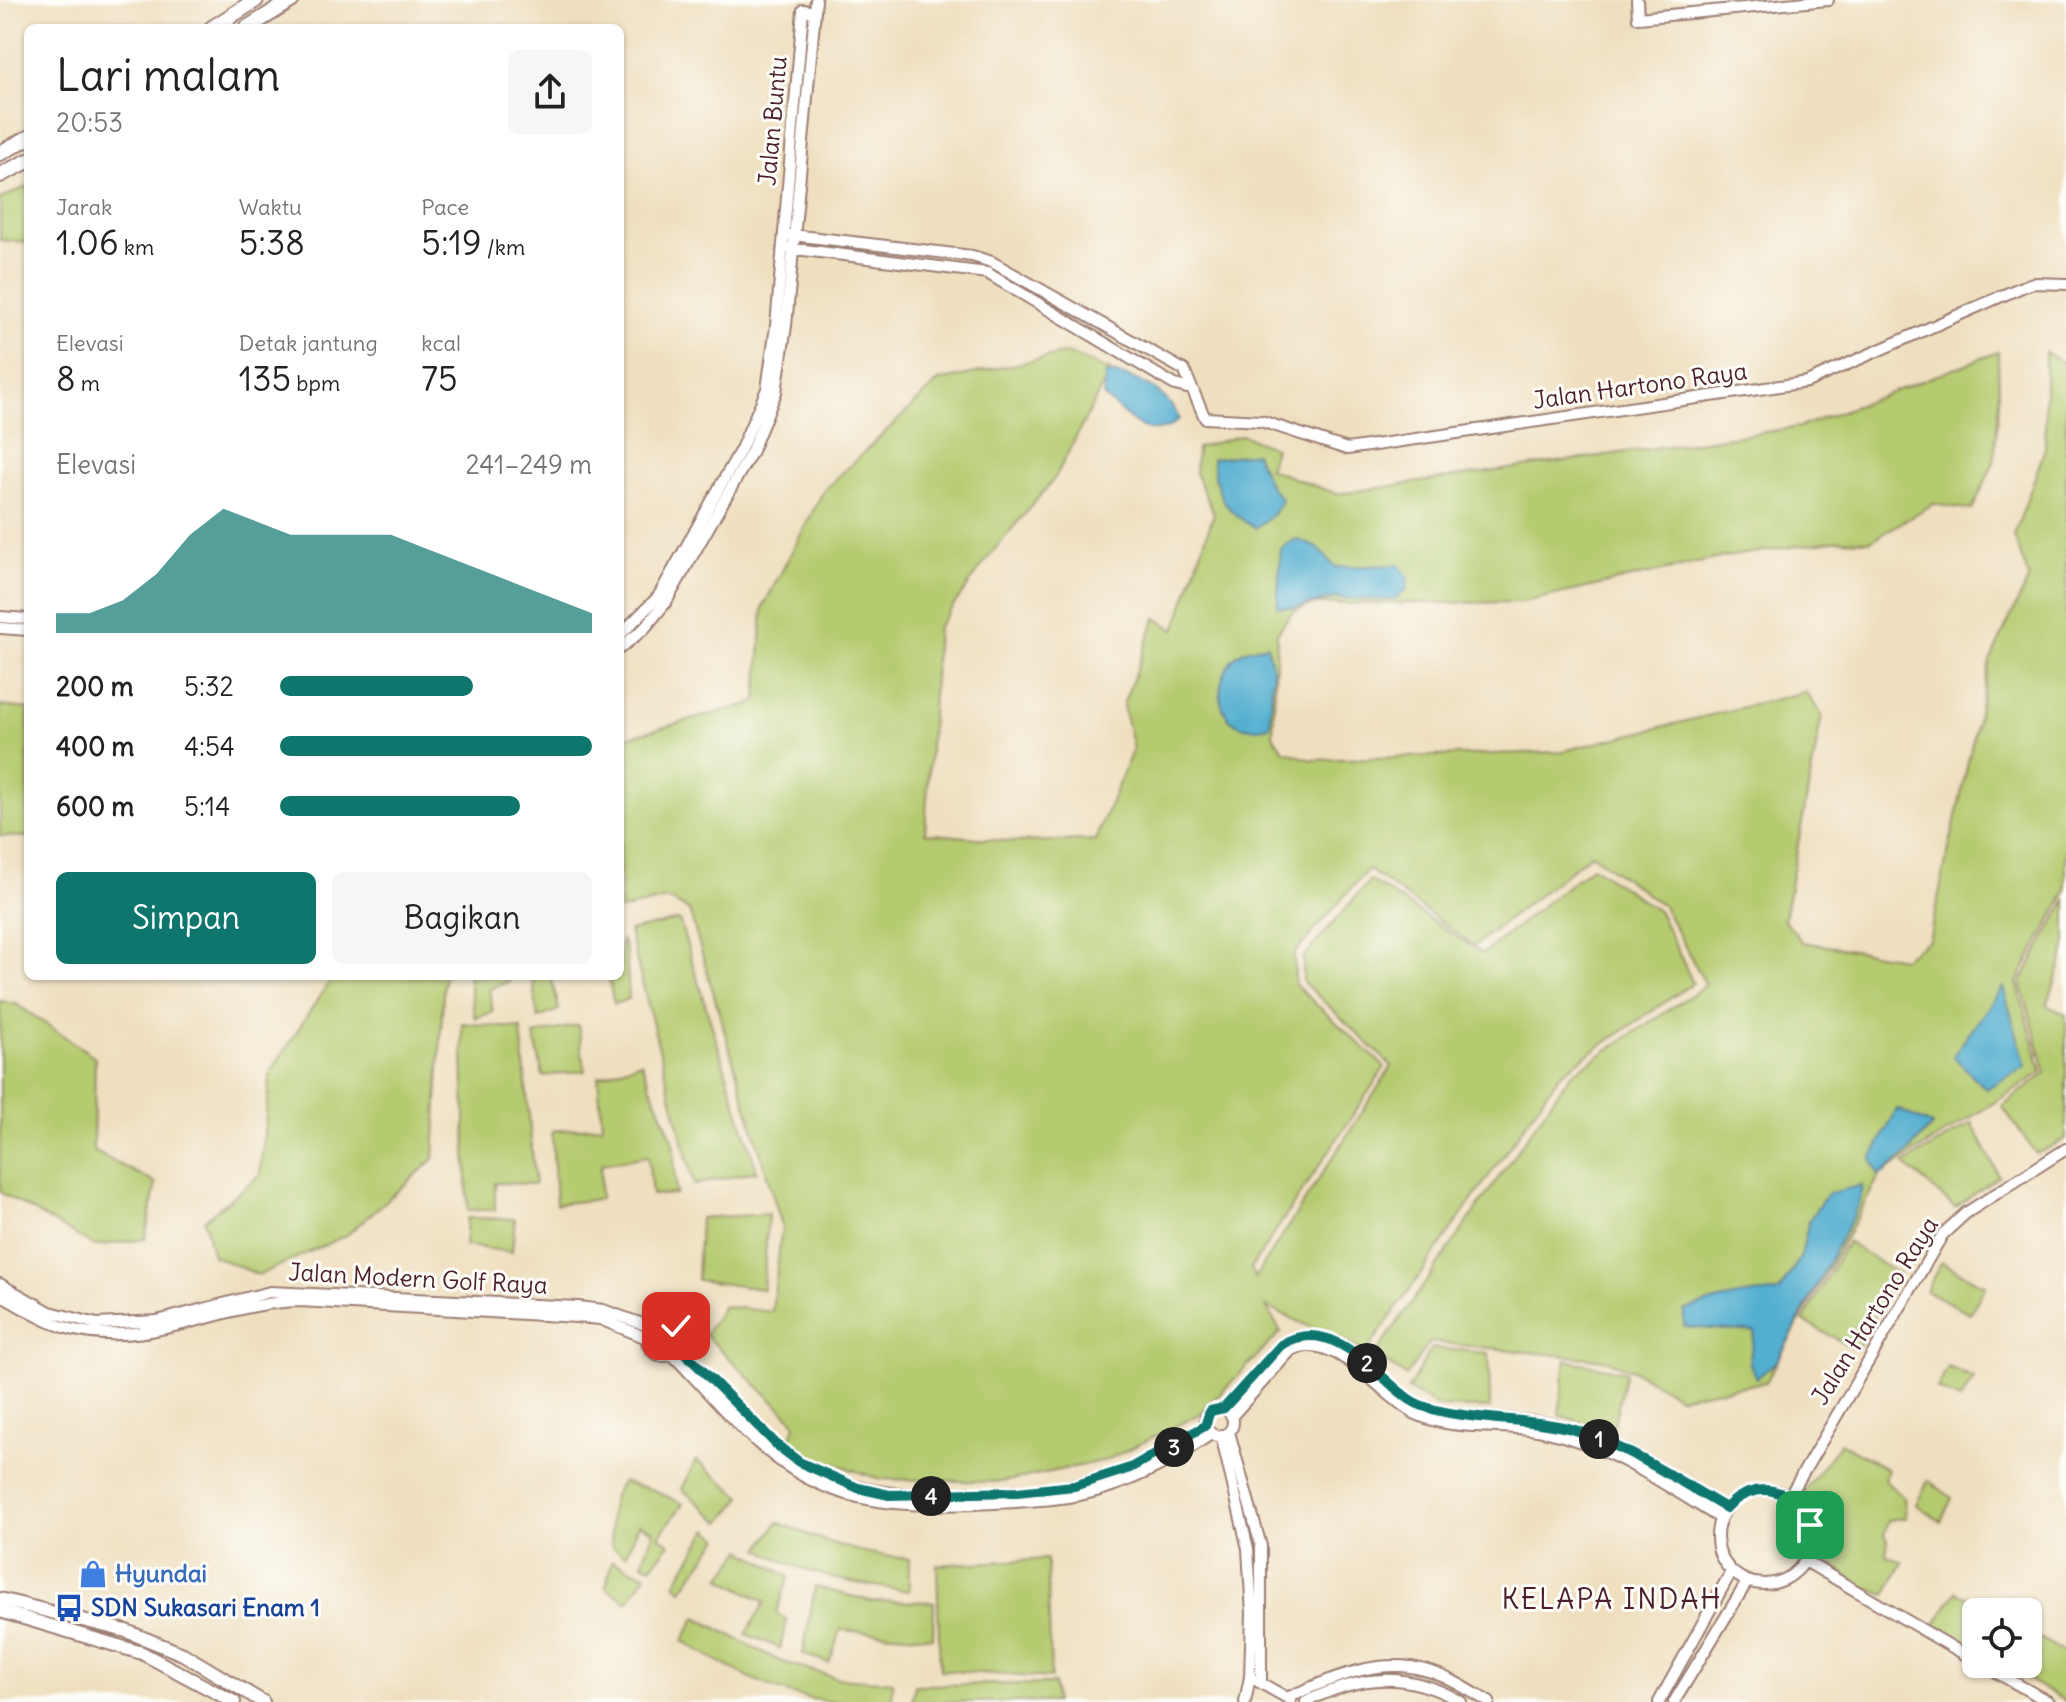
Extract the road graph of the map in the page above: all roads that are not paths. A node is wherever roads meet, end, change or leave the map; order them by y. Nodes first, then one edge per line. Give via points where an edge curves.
1 (256, 0) edge
2 (292, 0) edge
3 (1637, 0) edge
4 (1828, 0) edge
5 (816, 6) edge
6 (218, 24) edge
7 (253, 24) edge
8 (24, 140) edge
9 (0, 153) edge
10 (24, 163) edge
11 (0, 175) edge
12 (789, 234) junction
13 (788, 248) junction
14 (2066, 284) edge
15 (1074, 309) junction
16 (1066, 321) junction
17 (1191, 389) junction
18 (0, 617) edge
19 (24, 619) edge
20 (0, 628) edge
21 (24, 630) edge
22 (624, 631) edge
23 (624, 645) edge
24 (2066, 1149) edge
25 (0, 1284) edge
26 (0, 1295) edge
27 (649, 1332) junction
28 (675, 1350) junction
29 (1228, 1412) junction
30 (1216, 1432) junction
31 (1789, 1497) junction
32 (1723, 1513) junction
33 (1805, 1561) junction
34 (1731, 1572) junction
35 (1747, 1582) junction
36 (0, 1599) edge
37 (0, 1611) edge
38 (1962, 1654) edge
39 (2005, 1678) edge
40 (1256, 1679) junction
41 (1291, 1700) edge
42 (234, 1702) edge
43 (263, 1702) edge
44 (1245, 1702) edge
45 (1306, 1702) edge
46 (1461, 1702) edge
47 (1489, 1702) edge
48 (1659, 1702) edge
49 (1674, 1702) edge
50 (2049, 1702) edge

1 - 6 highway
2 - 7 highway
3 - 4 street via 1638,18
5 - 12 street, Jalan Buntu
5 - 12 street, Jalan Buntu via 803,10
8 - 9 highway
10 - 11 highway
12 - 13 street, Jalan Buntu
12 - 15 street via 983,258
13 - 16 street via 979,271
13 - 22 street via 770,373 758,414 658,597
13 - 23 street via 780,374 768,417 666,602
14 - 17 street, Jalan Hartono Raya via 2022,287 1807,382 1347,449 1261,421 1205,418
15 - 16 street
15 - 17 street via 1184,370
16 - 17 street via 1175,385
18 - 19 street
20 - 21 street
24 - 31 street, Jalan Hartono Raya via 1966,1213 1943,1234
25 - 27 street, Jalan Modern Golf Raya via 50,1312 97,1324 157,1321 243,1298 300,1291 578,1307 603,1310
26 - 27 street, Jalan Modern Golf Raya via 47,1321 96,1334 157,1330 272,1301 577,1317
27 - 28 street via 650,1349 656,1354
27 - 28 street via 663,1321 676,1326 680,1332
28 - 30 street via 799,1462 858,1488 889,1495 1074,1486
29 - 30 street
29 - 30 street via 1210,1411
29 - 32 street via 1291,1350 1318,1347 1424,1418 1543,1431 1599,1447
30 - 40 street via 1261,1546
31 - 32 street via 1770,1490 1750,1491
31 - 33 street via 1810,1525
32 - 34 street via 1717,1547
33 - 35 street via 1773,1584
33 - 38 street
34 - 35 street
34 - 48 street
35 - 49 street
36 - 43 main road via 126,1631 183,1654
37 - 42 main road via 142,1653
39 - 50 street
40 - 41 street
40 - 44 street
41 - 47 street via 1357,1671 1411,1667 1432,1672
45 - 46 street via 1358,1683 1411,1680

